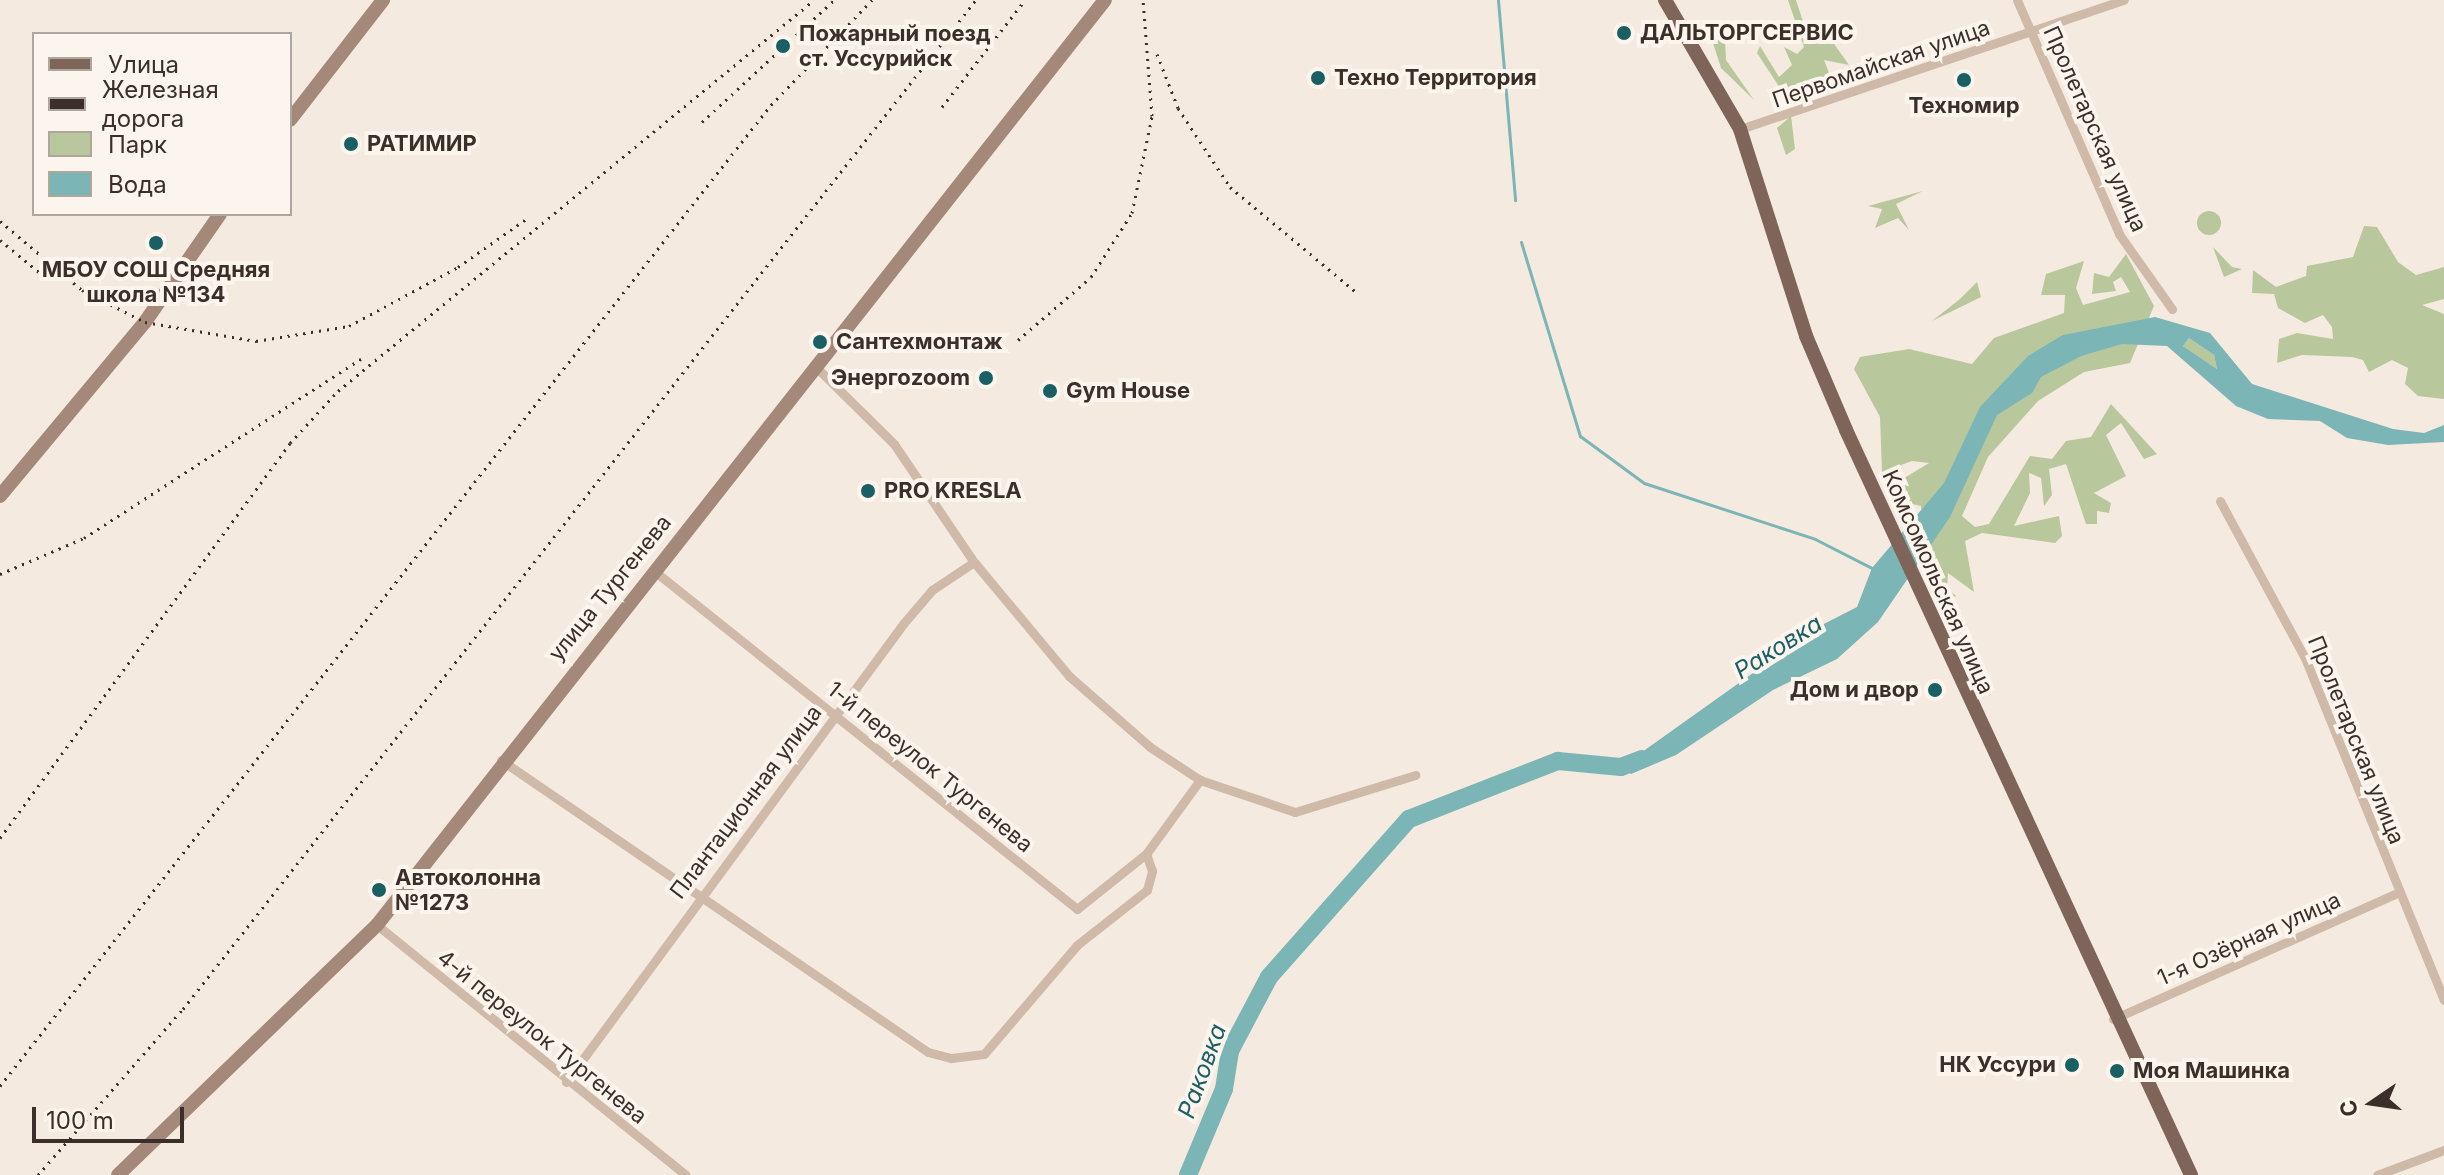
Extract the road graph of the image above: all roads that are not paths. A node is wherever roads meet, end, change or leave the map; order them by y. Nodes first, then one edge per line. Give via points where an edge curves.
1 (383, 0) edge
2 (1105, 0) edge
3 (1665, 0) edge
4 (2017, 0) edge
5 (2124, 0) edge
6 (2031, 32) junction
7 (292, 117) edge
8 (1740, 129) junction
9 (219, 216) edge
10 (2172, 309) dead end
11 (816, 367) junction
12 (0, 496) edge
13 (2220, 501) dead end
14 (974, 562) junction
15 (653, 570) junction
16 (836, 713) junction
17 (501, 760) junction
18 (1415, 775) dead end
19 (1200, 780) junction
20 (1146, 854) junction
21 (2399, 892) junction
22 (696, 897) junction
23 (377, 925) junction
24 (2444, 1000) edge
25 (2113, 1019) junction
26 (566, 1082) junction
27 (2444, 1150) edge
28 (118, 1175) edge
29 (686, 1175) edge
30 (2191, 1175) edge
31 (2377, 1175) edge

1 - 7 street
2 - 11 street, улица Тургенева
3 - 8 main road, Комсомольская улица
4 - 6 street, Пролетарская улица
5 - 6 street, Первомайская улица
6 - 8 street, Первомайская улица
6 - 10 street, Пролетарская улица via 2119,234
8 - 25 main road, Комсомольская улица via 1806,336
9 - 12 street via 145,322
11 - 14 street via 894,444
11 - 15 street, улица Тургенева
13 - 21 street, Пролетарская улица via 2305,658
14 - 16 street, Плантационная улица via 932,590
14 - 19 street via 1110,716
15 - 16 street, 1-й переулок Тургенева
15 - 17 street, улица Тургенева
16 - 20 street, 1-й переулок Тургенева via 1077,909
16 - 22 street, Плантационная улица
17 - 22 street
17 - 23 street, улица Тургенева
18 - 19 street via 1295,812
19 - 20 street
20 - 22 street via 1147,890 1077,945 984,1054 969,1057 928,1052
21 - 24 street, Пролетарская улица
21 - 25 street, 1-я Озёрная улица
22 - 26 street, Плантационная улица
23 - 26 street, 4-й переулок Тургенева
23 - 28 street, улица Тургенева
25 - 30 main road, Комсомольская улица
26 - 29 street, 4-й переулок Тургенева
27 - 31 street

